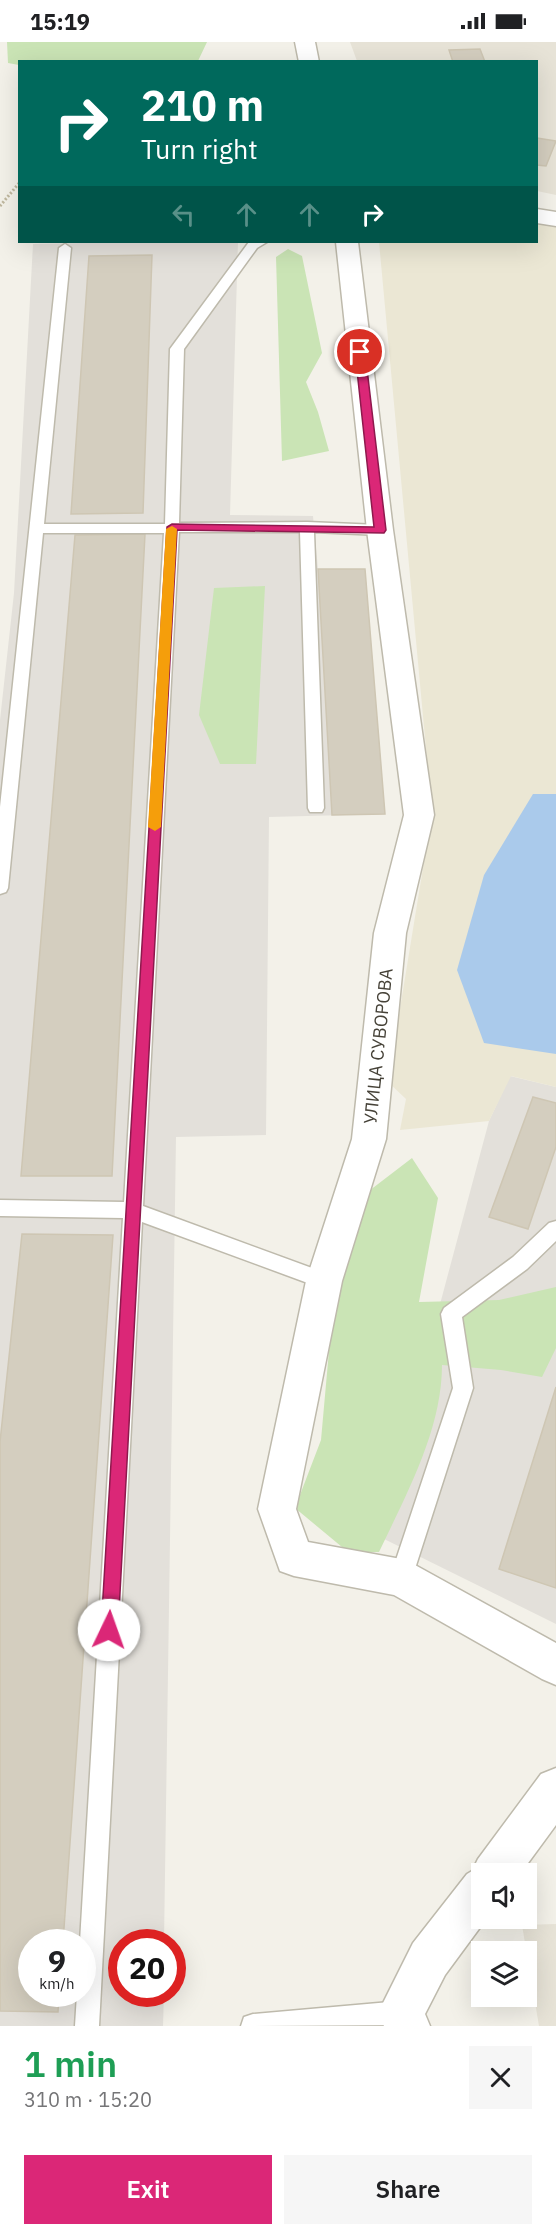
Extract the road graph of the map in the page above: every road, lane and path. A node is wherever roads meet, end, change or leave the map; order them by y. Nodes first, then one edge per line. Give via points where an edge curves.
1 (305, 42) edge
2 (309, 60) edge
3 (18, 184) edge
4 (0, 206) edge
5 (538, 216) edge
6 (556, 219) edge
7 (258, 243) edge
8 (347, 243) edge
9 (65, 248) dead end
10 (172, 527) junction
11 (307, 527) junction
12 (36, 529) junction
13 (380, 530) junction
14 (316, 808) dead end
15 (0, 888) edge
16 (0, 1208) edge
17 (132, 1210) junction
18 (556, 1229) edge
19 (324, 1281) junction
20 (401, 1578) junction
21 (556, 1665) edge
22 (556, 1789) edge
23 (501, 1863) edge
24 (471, 1904) edge
25 (404, 2020) edge
26 (87, 2026) edge
27 (253, 2026) edge

1 - 2 street
3 - 4 path
5 - 6 street
7 - 10 lane via 253,245 177,349
8 - 13 street, УЛИЦА СУВОРОВА
9 - 12 lane
10 - 11 lane
10 - 12 lane
10 - 17 lane
11 - 13 lane
11 - 14 lane
12 - 15 lane
13 - 19 street, УЛИЦА СУВОРОВА via 419,815 390,933 369,1139
16 - 17 lane
17 - 19 lane
17 - 26 lane
18 - 20 lane via 520,1263 451,1314 463,1388
19 - 20 street, УЛИЦА СУВОРОВА via 277,1509 294,1558
20 - 21 street, УЛИЦА СУВОРОВА
22 - 23 street
24 - 25 street via 429,1959
25 - 27 lane

